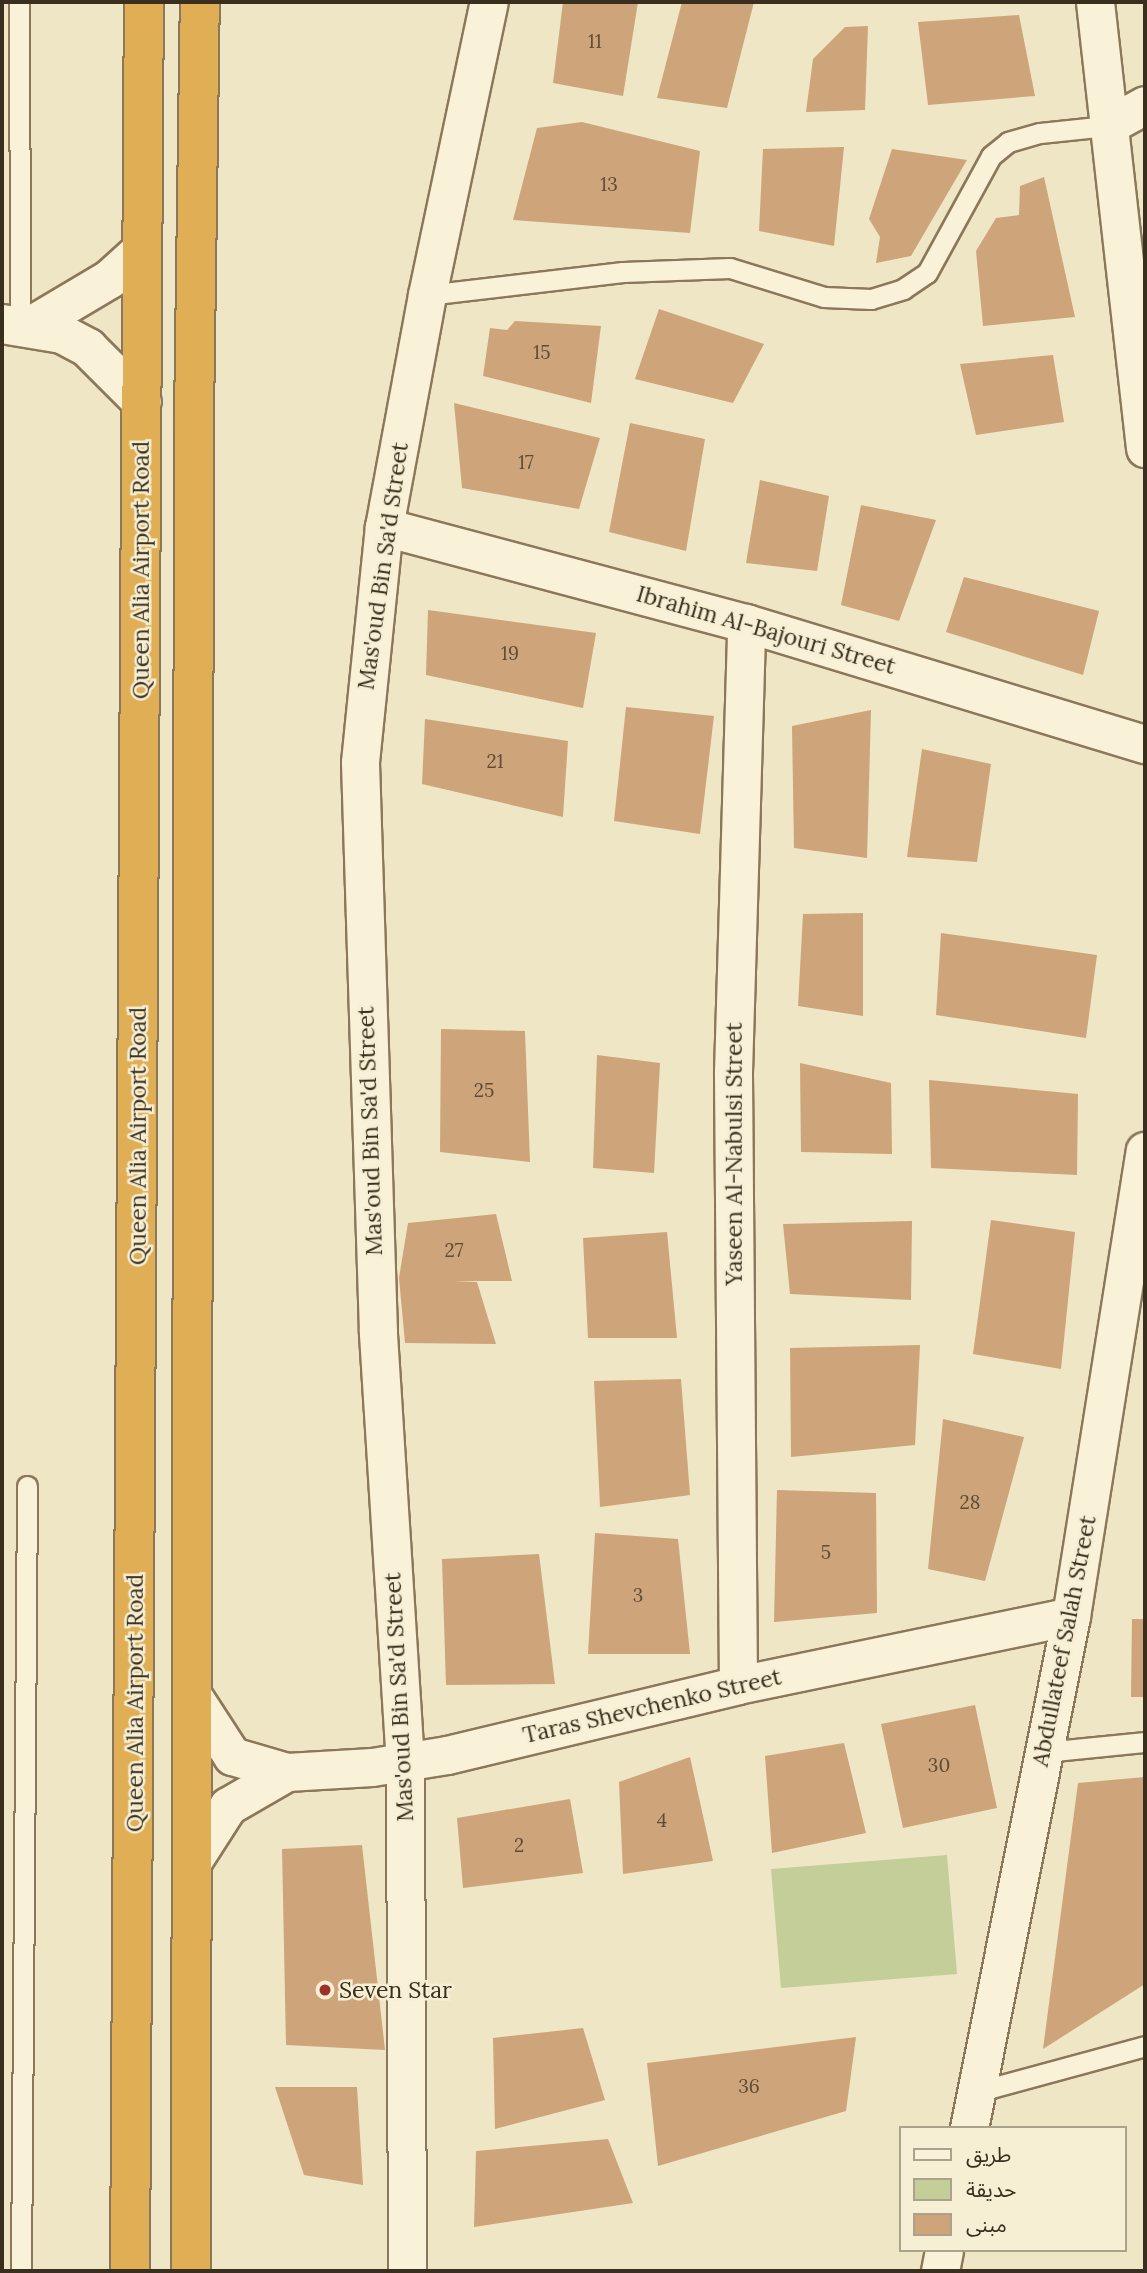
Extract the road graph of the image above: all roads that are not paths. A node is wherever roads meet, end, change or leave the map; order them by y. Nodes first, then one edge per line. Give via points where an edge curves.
1 (19, 2) edge
2 (145, 2) edge
3 (200, 2) edge
4 (489, 2) edge
5 (1095, 2) edge
6 (1145, 105) edge
7 (1107, 126) junction
8 (141, 251) junction
9 (427, 295) junction
10 (18, 325) edge
11 (142, 402) junction
12 (1145, 448) edge
13 (384, 527) junction
14 (746, 623) junction
15 (1145, 744) edge
16 (1145, 1151) edge
17 (27, 1486) dead end
18 (1070, 1616) junction
19 (738, 1685) junction
20 (195, 1699) junction
21 (1145, 1742) edge
22 (1044, 1752) junction
23 (405, 1763) junction
24 (287, 1772) junction
25 (194, 1859) junction
26 (1145, 2046) edge
27 (976, 2092) junction
28 (969, 2126) edge
29 (130, 2232) junction
30 (944, 2252) edge
31 (21, 2271) edge
32 (119, 2271) edge
33 (130, 2271) edge
34 (191, 2271) edge
35 (407, 2271) edge
36 (940, 2271) edge

1 - 10 lane
2 - 8 highway, Queen Alia Airport Road
3 - 20 highway via 194,418
4 - 9 street, Mas'oud Bin Sa'd Street
5 - 7 street
6 - 7 street
7 - 9 lane via 1040,133 1008,142 991,156 927,273 903,289 871,299 824,297 730,268 623,272
7 - 12 street
8 - 10 street via 110,279
8 - 11 highway, Queen Alia Airport Road
9 - 13 street, Mas'oud Bin Sa'd Street
10 - 11 street via 62,334 88,348
11 - 29 highway, Queen Alia Airport Road
13 - 14 street, Ibrahim Al-Bajouri Street
13 - 23 street, Mas'oud Bin Sa'd Street via 365,683 360,844 377,1332
14 - 15 street, Ibrahim Al-Bajouri Street
14 - 19 street, Yaseen Al-Nabulsi Street via 733,1072
16 - 18 street, Abdullateef Salah Street
17 - 31 lane
18 - 19 street, Taras Shevchenko Street
18 - 22 street, Abdullateef Salah Street
19 - 23 street, Taras Shevchenko Street
20 - 24 street, Taras Shevchenko Street via 232,1756
20 - 25 highway
21 - 22 lane
22 - 27 street, Abdullateef Salah Street
23 - 24 street, Taras Shevchenko Street
23 - 35 street, Mas'oud Bin Sa'd Street
24 - 25 street via 228,1807
25 - 34 highway
26 - 27 lane
27 - 28 street, Abdullateef Salah Street
29 - 32 street
29 - 33 highway, Queen Alia Airport Road
30 - 36 street

